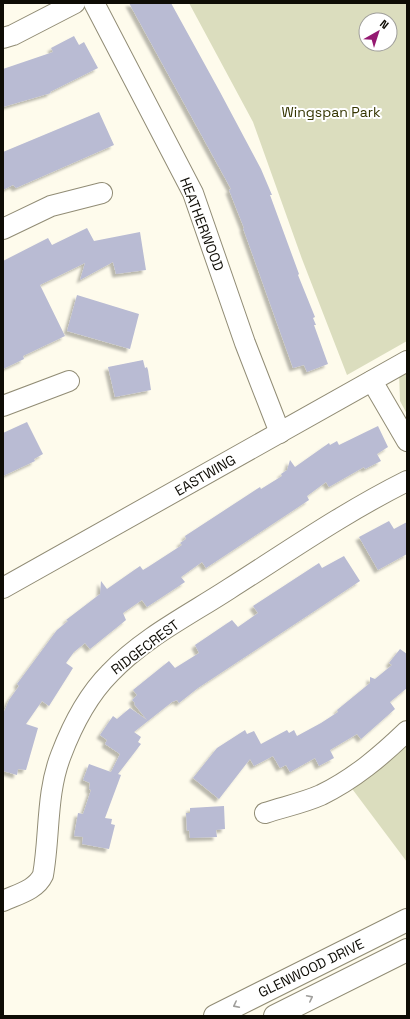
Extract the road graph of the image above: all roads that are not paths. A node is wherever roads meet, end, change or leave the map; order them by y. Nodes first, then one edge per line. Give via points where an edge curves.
1 (75, 3) edge
2 (94, 3) edge
3 (3, 38) edge
4 (102, 193) dead end
5 (3, 229) edge
6 (407, 361) edge
7 (372, 380) junction
8 (69, 382) dead end
9 (3, 406) edge
10 (280, 432) junction
11 (407, 441) edge
12 (407, 481) edge
13 (3, 588) edge
14 (407, 732) edge
15 (265, 813) dead end
16 (3, 900) edge
17 (407, 920) edge
18 (407, 950) edge
19 (215, 1016) edge
20 (275, 1016) edge

1 - 3 street
2 - 10 street, HEATHERWOOD via 193,193 245,343
4 - 5 street via 51,206
6 - 7 street, EASTWING
7 - 10 street, EASTWING
7 - 11 street
8 - 9 street
10 - 13 street, EASTWING
12 - 16 street, RIDGECREST via 314,533 155,636 110,673 94,692 77,720 60,757 51,796 44,875 33,888
14 - 15 street via 380,757 320,795
17 -> 19 main road, GLENWOOD DRIVE
20 -> 18 main road, GLENWOOD DRIVE

